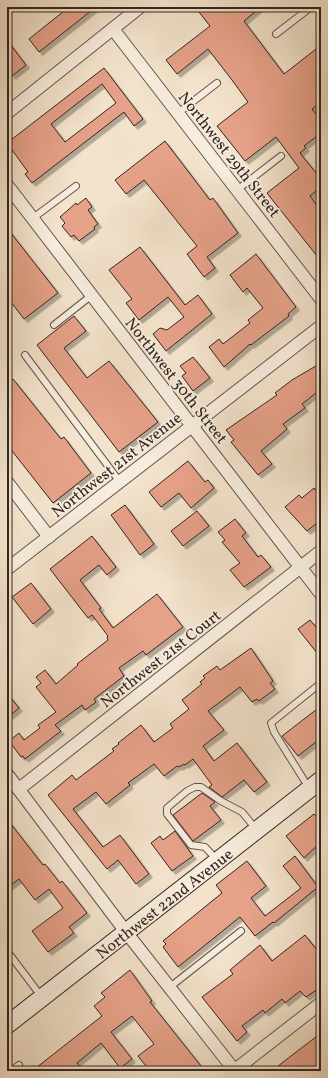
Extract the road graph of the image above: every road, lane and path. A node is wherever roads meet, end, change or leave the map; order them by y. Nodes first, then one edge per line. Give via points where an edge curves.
1 (140, 7) edge
2 (311, 7) edge
3 (113, 29) junction
4 (276, 34) dead end
5 (217, 83) dead end
6 (9, 106) edge
7 (178, 113) junction
8 (281, 156) dead end
9 (7, 185) edge
10 (76, 186) dead end
11 (237, 190) junction
12 (32, 218) junction
13 (92, 295) junction
14 (321, 299) edge
15 (54, 325) dead end
16 (321, 326) edge
17 (25, 355) dead end
18 (192, 426) junction
19 (7, 482) edge
20 (120, 482) junction
21 (49, 537) junction
22 (321, 551) edge
23 (300, 567) junction
24 (7, 569) edge
25 (321, 594) edge
26 (321, 683) edge
27 (7, 774) edge
28 (315, 785) edge
29 (19, 789) junction
30 (257, 830) junction
31 (218, 861) junction
32 (242, 931) dead end
33 (126, 932) junction
34 (7, 951) edge
35 (170, 987) junction
36 (42, 997) junction
37 (321, 1003) edge
38 (7, 1025) edge
39 (19, 1065) dead end
40 (235, 1070) edge
41 (11, 1071) edge

1 - 3 street
2 - 4 lane
3 - 6 street
3 - 7 street, Northwest 29th Street
5 - 7 lane
7 - 11 street, Northwest 29th Street
8 - 11 lane
9 - 12 street, Northwest 30th Street
10 - 12 lane
11 - 14 street, Northwest 29th Street
12 - 13 street, Northwest 30th Street
13 - 15 lane
13 - 18 street, Northwest 30th Street
16 - 18 street, Northwest 21st Avenue
17 - 20 lane
18 - 20 street, Northwest 21st Avenue
18 - 23 street, Northwest 30th Street
19 - 21 street
20 - 21 street, Northwest 21st Avenue
21 - 24 street, Northwest 21st Avenue
22 - 23 street, Northwest 21st Court
23 - 25 street, Northwest 30th Street
23 - 29 street, Northwest 21st Court
26 - 28 lane via 271,723 298,774
27 - 29 street
28 - 30 main road, Northwest 22nd Avenue
29 - 33 street
30 - 31 main road, Northwest 22nd Avenue
30 - 31 lane via 242,812 201,787 186,791 167,808 167,814 191,845 205,847
31 - 33 main road, Northwest 22nd Avenue
32 - 35 lane
33 - 35 street
33 - 36 main road, Northwest 22nd Avenue
34 - 36 lane
35 - 40 street
36 - 38 main road, Northwest 22nd Avenue
37 - 40 street
39 - 41 lane

